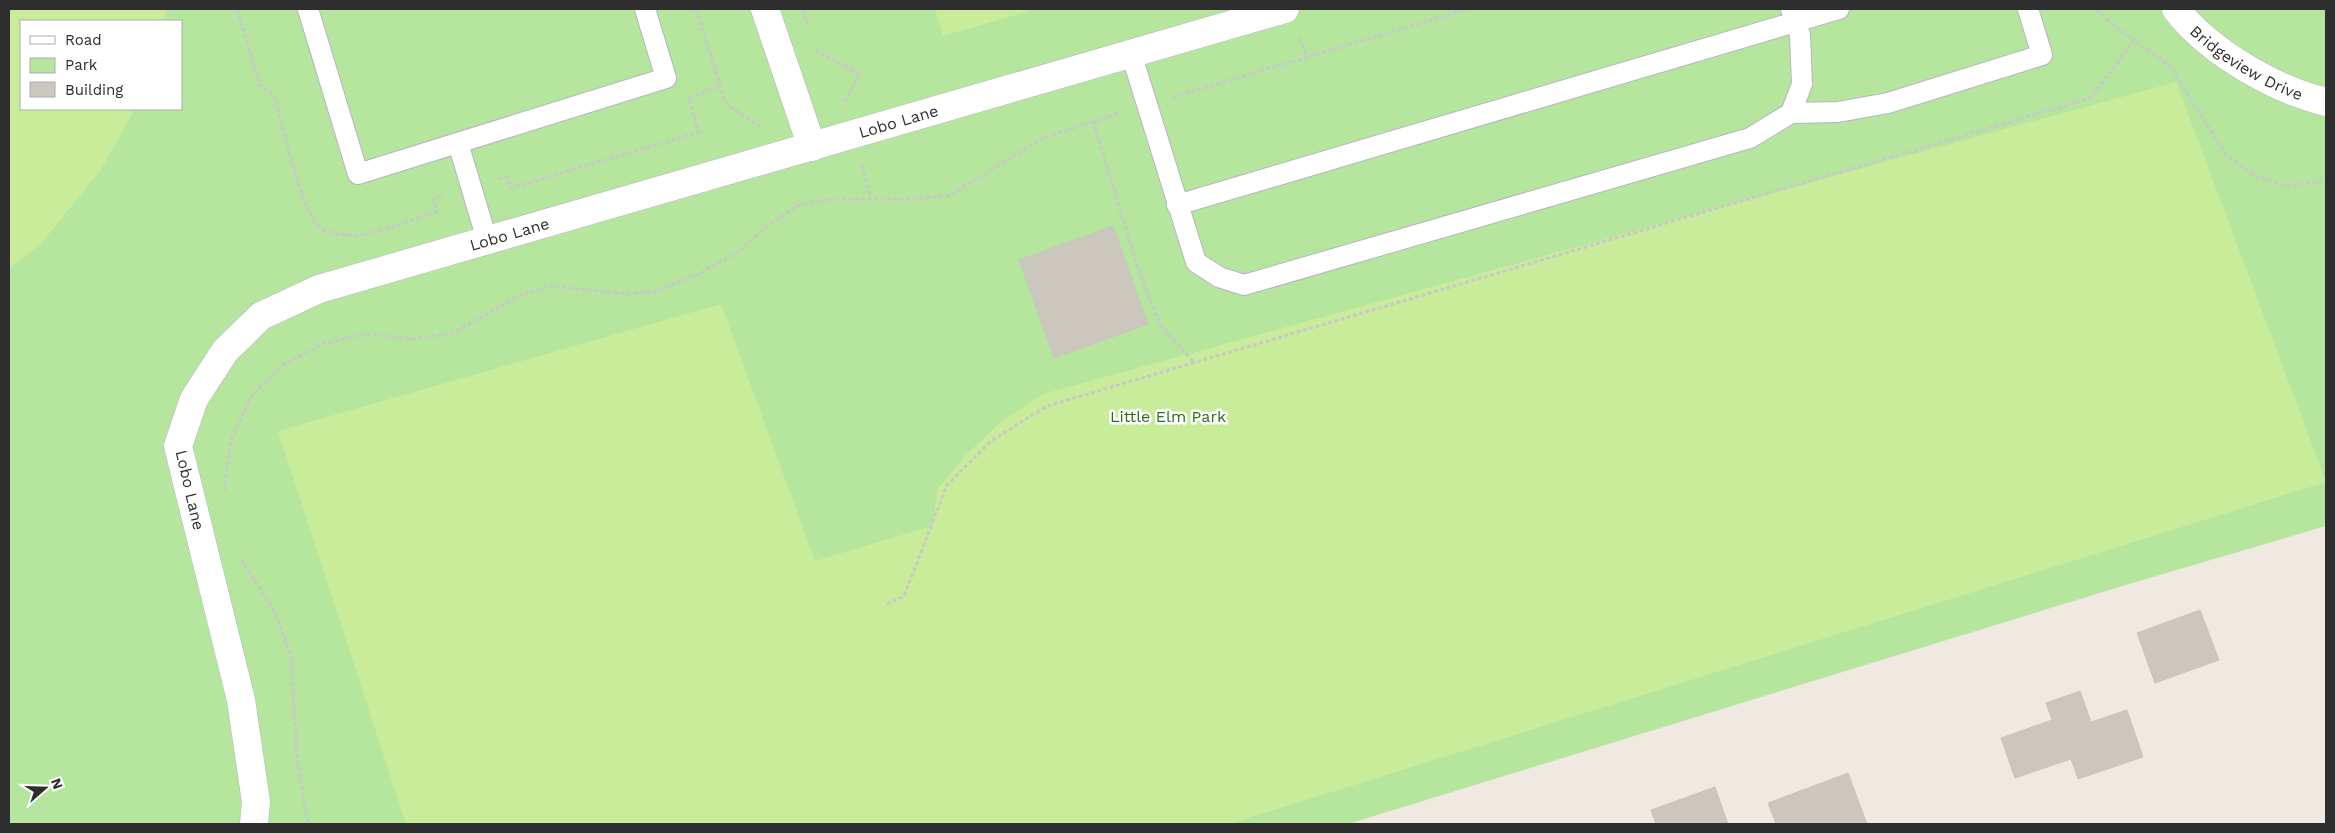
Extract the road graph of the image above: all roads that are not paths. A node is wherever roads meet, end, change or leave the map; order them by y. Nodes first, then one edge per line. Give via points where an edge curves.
1 (308, 9) edge
2 (645, 9) edge
3 (766, 9) edge
4 (1285, 9) edge
5 (1839, 9) edge
6 (2028, 9) edge
7 (2176, 9) edge
8 (1793, 15) edge
9 (1131, 53) junction
10 (2326, 102) edge
11 (1791, 113) junction
12 (458, 143) junction
13 (812, 147) junction
14 (1177, 205) junction
15 (487, 240) junction
16 (254, 824) edge

1 - 12 lane via 358,174
2 - 12 lane via 666,78
3 - 13 street
4 - 9 street, Lobo Lane
5 - 8 lane
6 - 11 lane via 2042,54 1888,103 1838,112
7 - 10 street, Bridgeview Drive via 2186,22 2242,68
8 - 11 lane via 1800,35 1802,84
8 - 14 lane
9 - 13 street, Lobo Lane
9 - 14 lane
11 - 14 lane via 1750,138 1244,285 1219,277 1196,262
12 - 15 lane
13 - 15 street, Lobo Lane
15 - 16 street, Lobo Lane via 319,289 261,316 224,351 194,399 178,446 241,700 256,802

